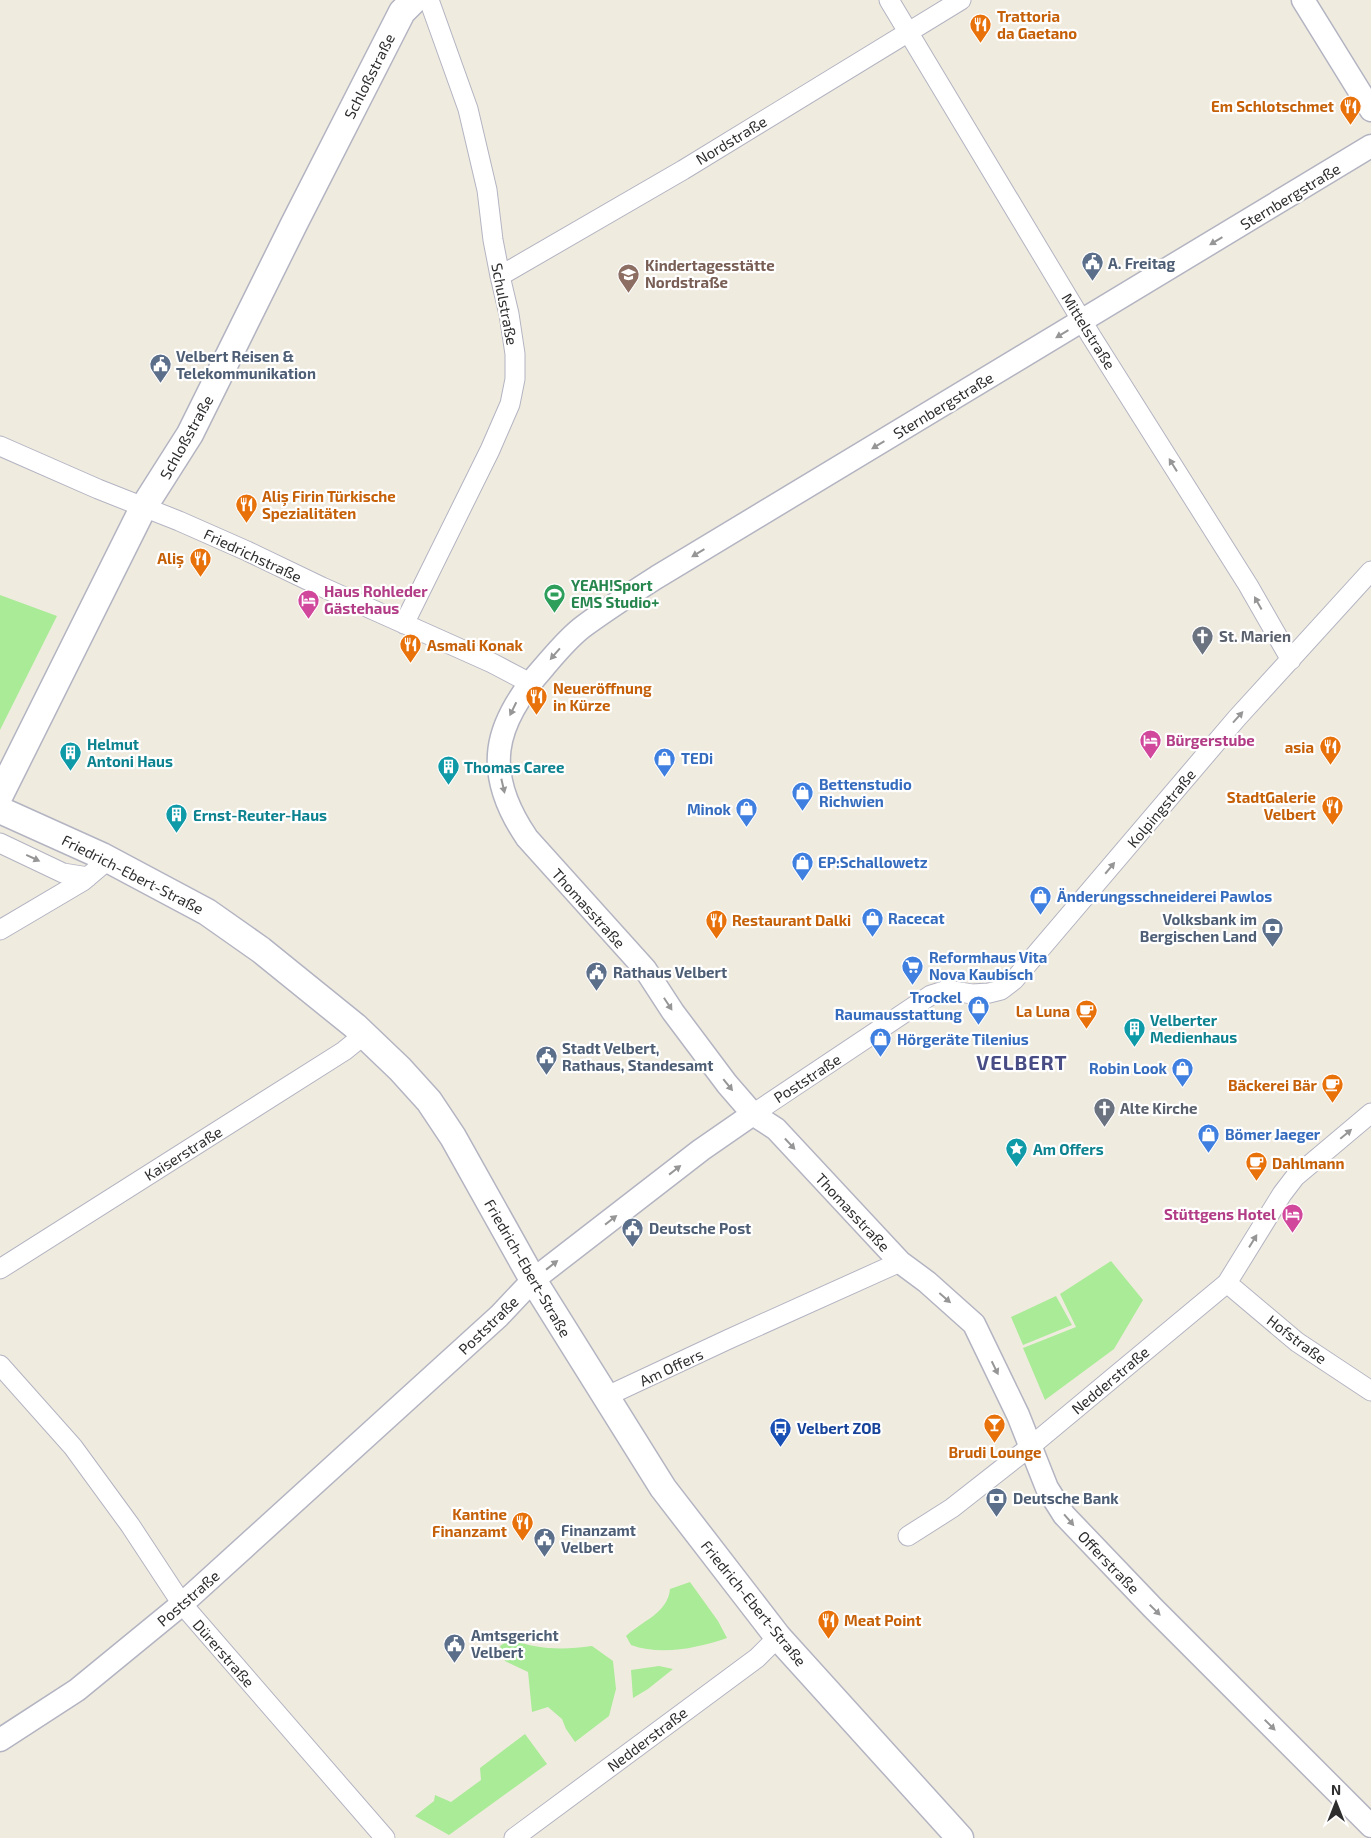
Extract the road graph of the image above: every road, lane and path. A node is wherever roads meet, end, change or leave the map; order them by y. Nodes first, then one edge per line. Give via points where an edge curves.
1 (414, 0) edge
2 (429, 0) edge
3 (889, 0) edge
4 (961, 0) edge
5 (1303, 0) edge
6 (908, 32) junction
7 (1371, 110) edge
8 (1371, 146) edge
9 (500, 276) junction
10 (1083, 322) junction
11 (0, 446) edge
12 (143, 508) junction
13 (1371, 571) edge
14 (404, 624) junction
15 (1291, 660) junction
16 (530, 682) junction
17 (0, 795) edge
18 (0, 810) edge
19 (0, 844) edge
20 (109, 859) junction
21 (88, 877) junction
22 (0, 930) edge
23 (1014, 980) joint
24 (365, 1034) junction
25 (1371, 1113) edge
26 (753, 1114) junction
27 (900, 1262) junction
28 (0, 1269) edge
29 (533, 1280) junction
30 (1227, 1283) junction
31 (0, 1365) edge
32 (1371, 1391) edge
33 (605, 1397) junction
34 (1031, 1446) junction
35 (908, 1536) dead end
36 (182, 1604) junction
37 (778, 1637) junction
38 (0, 1740) edge
39 (1371, 1826) edge
40 (385, 1838) edge
41 (514, 1838) edge
42 (960, 1838) edge

1 - 12 main road, Schloßstraße via 402,12 190,434
2 - 9 street, Schulstraße via 468,109 487,190
3 - 6 street, Mittelstraße
4 - 6 street, Nordstraße
5 - 7 street
6 - 9 street, Nordstraße via 683,170
6 - 10 street, Mittelstraße
8 -> 10 street, Sternbergstraße
9 - 14 street, Schulstraße via 515,354 510,404
15 -> 10 street, Mittelstraße via 1248,585
10 -> 16 street, Sternbergstraße via 657,577 582,627
11 - 12 street, Friedrichstraße
12 - 14 street, Friedrichstraße via 186,524
12 - 17 main road, Schloßstraße
13 - 15 street, Kolpingstraße
14 - 16 street, Friedrichstraße
23 -> 15 street, Kolpingstraße via 1237,718
16 -> 26 street, Thomasstraße via 510,714 498,754 502,784 516,823 645,970 688,1032
18 - 20 main road, Friedrich-Ebert-Straße
19 -> 21 street, Friedrich-Ebert-Straße via 64,873
20 - 21 street
20 - 24 main road, Friedrich-Ebert-Straße via 207,912 261,950
21 - 22 street
23 - 26 street, Poststraße via 1001,990 989,993 947,990 931,995
24 - 28 street, Kaiserstraße via 344,1051
24 - 29 main road, Friedrich-Ebert-Straße via 428,1101 453,1137
30 -> 25 street, Nedderstraße via 1295,1177
26 -> 27 street, Thomasstraße via 776,1129
29 -> 26 street, Poststraße via 701,1150
27 - 33 street, Am Offers
27 -> 34 street, Offerstraße via 974,1324
29 - 33 main road, Friedrich-Ebert-Straße
29 - 36 street, Poststraße via 499,1316
30 - 32 street, Hofstraße via 1297,1342
30 - 34 street, Nedderstraße
31 - 36 street, Dürerstraße via 73,1447
33 - 37 main road, Friedrich-Ebert-Straße via 663,1488
34 - 35 street, Nedderstraße via 952,1508
34 -> 39 street, Offerstraße via 1047,1488 1064,1515
36 - 38 street, Poststraße via 77,1690
36 - 40 street, Dürerstraße
37 - 41 street, Nedderstraße via 757,1658
37 - 42 main road, Friedrich-Ebert-Straße

